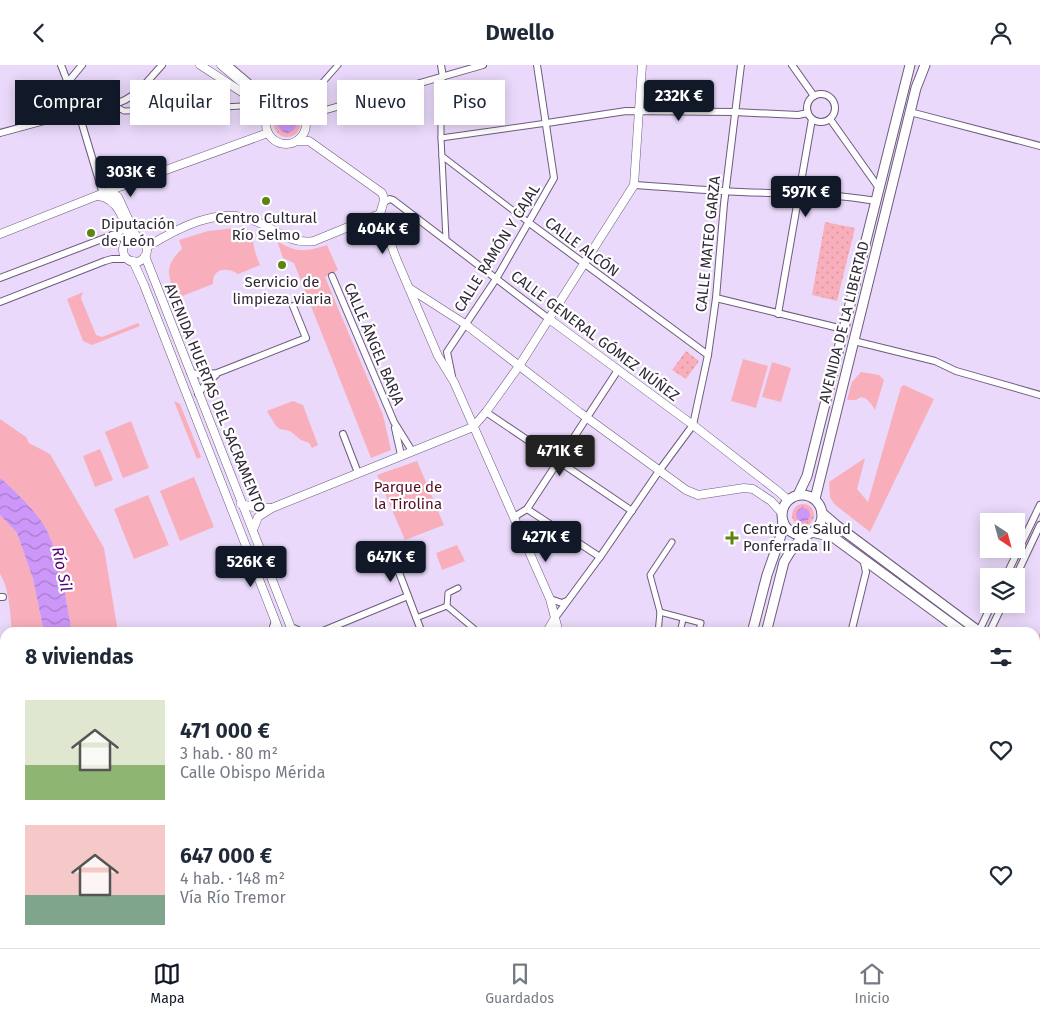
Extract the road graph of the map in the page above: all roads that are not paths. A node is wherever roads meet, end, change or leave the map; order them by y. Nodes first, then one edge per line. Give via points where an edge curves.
1 (61, 65) edge
2 (82, 65) edge
3 (162, 65) edge
4 (200, 65) edge
5 (338, 65) edge
6 (441, 65) edge
7 (483, 65) edge
8 (537, 65) edge
9 (642, 65) edge
10 (741, 65) edge
11 (792, 65) edge
12 (910, 65) edge
13 (925, 65) edge
14 (224, 66) edge
15 (443, 77) junction
16 (435, 79) junction
17 (67, 80) edge
18 (70, 80) edge
19 (325, 80) edge
20 (240, 82) edge
21 (240, 90) edge
22 (814, 96) junction
23 (120, 102) edge
24 (240, 104) edge
25 (120, 109) edge
26 (327, 110) edge
27 (640, 111) junction
28 (734, 112) junction
29 (910, 112) junction
30 (808, 113) junction
31 (812, 119) junction
32 (830, 119) junction
33 (547, 123) junction
34 (30, 125) edge
35 (82, 125) edge
36 (267, 125) edge
37 (305, 125) edge
38 (0, 133) edge
39 (268, 133) junction
40 (441, 139) junction
41 (296, 141) junction
42 (1040, 146) edge
43 (442, 156) junction
44 (634, 185) junction
45 (879, 188) junction
46 (726, 191) junction
47 (102, 194) junction
48 (799, 194) junction
49 (876, 201) junction
50 (384, 202) junction
51 (380, 214) junction
52 (528, 222) junction
53 (126, 228) junction
54 (0, 234) edge
55 (111, 235) junction
56 (446, 239) junction
57 (131, 240) junction
58 (147, 247) junction
59 (145, 256) junction
60 (130, 260) junction
61 (583, 264) junction
62 (332, 277) dead end
63 (0, 278) edge
64 (496, 279) junction
65 (409, 288) junction
66 (716, 298) junction
67 (0, 302) edge
68 (293, 305) dead end
69 (778, 314) junction
70 (548, 319) junction
71 (465, 324) junction
72 (843, 329) junction
73 (854, 341) junction
74 (708, 355) junction
75 (519, 366) junction
76 (618, 371) junction
77 (190, 372) junction
78 (217, 373) junction
79 (454, 382) junction
80 (198, 394) junction
81 (1040, 395) edge
82 (486, 412) junction
83 (586, 417) junction
84 (394, 422) junction
85 (693, 425) junction
86 (473, 427) junction
87 (342, 434) dead end
88 (412, 451) junction
89 (401, 455) junction
90 (558, 460) junction
91 (659, 471) junction
92 (358, 473) junction
93 (798, 495) junction
94 (815, 499) junction
95 (788, 501) junction
96 (242, 504) junction
97 (1040, 505) edge
98 (271, 508) junction
99 (527, 509) junction
100 (632, 511) junction
101 (822, 513) junction
102 (514, 517) junction
103 (783, 517) junction
104 (1040, 525) edge
105 (253, 530) junction
106 (808, 533) junction
107 (672, 542) dead end
108 (600, 557) junction
109 (862, 557) junction
110 (395, 562) dead end
111 (1010, 568) edge
112 (1020, 568) edge
113 (881, 571) junction
114 (863, 584) junction
115 (458, 588) dead end
116 (408, 596) junction
117 (550, 599) junction
118 (567, 601) junction
119 (447, 606) junction
120 (660, 612) junction
121 (988, 613) edge
122 (999, 613) edge
123 (416, 618) junction
124 (555, 618) junction
125 (275, 619) junction
126 (683, 619) junction
127 (273, 627) edge
128 (278, 627) edge
129 (291, 627) edge
130 (330, 627) edge
131 (420, 627) edge
132 (474, 627) edge
133 (550, 627) edge
134 (557, 627) edge
135 (659, 627) edge
136 (681, 627) edge
137 (700, 627) edge
138 (754, 627) edge
139 (768, 627) edge
140 (852, 627) edge
141 (956, 627) edge
142 (973, 627) edge
143 (982, 627) edge
144 (992, 627) edge

1 - 17 street
2 - 18 street
3 - 23 street via 138,92
4 - 21 street
5 - 19 street
6 - 15 street
7 - 15 street
8 - 33 street, CALLE RAMÓN Y CAJAL
9 - 27 street
10 - 28 street, CALLE MATEO GARZA
11 - 22 street
12 - 45 main road, AVENIDA DE LA LIBERTAD
13 - 29 main road, AVENIDA DE LA LIBERTAD
14 - 20 street
15 - 16 street
16 - 26 street
16 - 40 street via 441,87
22 - 30 street via 808,104
22 - 32 street via 826,95 832,101 834,113
24 - 25 street via 185,109
27 - 28 street
27 - 33 street
27 - 44 street
28 - 30 street
28 - 46 street, CALLE MATEO GARZA
29 - 42 street
29 - 73 main road, AVENIDA DE LA LIBERTAD
30 - 31 street
31 - 32 street via 823,122
31 - 48 street
32 - 45 street
33 - 40 street
33 - 52 street, CALLE RAMÓN Y CAJAL via 554,179
34 - 38 street
35 - 47 street
36 - 39 street
37 - 41 street
39 - 41 street via 278,142 290,144
39 - 47 street
40 - 43 street
41 - 50 street via 309,141 318,146 382,193
43 - 52 street, CALLE ALCÓN
43 - 56 street
44 - 46 street
44 - 61 street
45 - 49 main road, AVENIDA DE LA LIBERTAD
46 - 48 street
46 - 66 street, CALLE MATEO GARZA
47 - 53 street via 112,200
47 - 54 street
47 - 57 street via 118,197
48 - 49 street
48 - 69 street
49 - 72 main road, AVENIDA DE LA LIBERTAD
50 - 51 street
50 - 56 street, CALLE GENERAL GÓMEZ NÚÑEZ via 393,200
51 - 58 street via 304,243 293,241 252,220 232,216 209,219 173,232
51 - 65 street
52 - 61 street, CALLE ALCÓN
52 - 64 street, CALLE RAMÓN Y CAJAL
53 - 55 street
53 - 57 street
55 - 57 street
55 - 63 street
56 - 64 street, CALLE GENERAL GÓMEZ NÚÑEZ
57 - 58 street via 144,242
57 - 60 street via 124,250
58 - 59 street
59 - 60 street via 140,261
59 - 77 street, AVENIDA HUERTAS DEL SACRAMENTO
60 - 67 street via 105,261
60 - 125 street, AVENIDA HUERTAS DEL SACRAMENTO via 144,285
61 - 70 street
61 - 74 street, CALLE ALCÓN
62 - 84 street, CALLE ÁNGEL BARJA
64 - 70 street, CALLE GENERAL GÓMEZ NÚÑEZ
64 - 71 street, CALLE RAMÓN Y CAJAL
65 - 71 street
65 - 79 street via 438,357
66 - 69 street
66 - 74 street, CALLE MATEO GARZA
68 - 78 street via 306,338
69 - 72 street
70 - 75 street
70 - 76 street, CALLE GENERAL GÓMEZ NÚÑEZ
71 - 75 street
71 - 79 street, CALLE RAMÓN Y CAJAL via 447,352
72 - 93 main road, AVENIDA DE LA LIBERTAD via 807,476
73 - 81 street via 935,361 956,371
73 - 94 main road, AVENIDA DE LA LIBERTAD
74 - 85 street, CALLE MATEO GARZA
75 - 82 street
75 - 83 street
76 - 83 street
76 - 85 street, CALLE GENERAL GÓMEZ NÚÑEZ
77 - 78 street via 200,375
77 - 80 street, AVENIDA HUERTAS DEL SACRAMENTO
78 - 80 street
79 - 86 street
80 - 96 street, AVENIDA HUERTAS DEL SACRAMENTO
82 - 86 street
82 - 90 street
83 - 90 street
83 - 91 street
84 - 88 street, CALLE ÁNGEL BARJA
84 - 89 street, CALLE ÁNGEL BARJA
85 - 91 street
85 - 95 street, CALLE GENERAL GÓMEZ NÚÑEZ
86 - 88 street
86 - 102 street
87 - 92 street
88 - 89 street
89 - 92 street
90 - 99 street
90 - 100 street
91 - 100 street
91 - 103 street via 698,495 754,489 771,501
92 - 98 street
93 - 94 main road
93 - 95 main road
94 - 101 main road
95 - 103 main road
96 - 98 street
96 - 105 street, AVENIDA HUERTAS DEL SACRAMENTO
97 - 111 street
98 - 105 street via 258,517
99 - 102 street
99 - 108 street
100 - 108 street
101 - 106 main road via 821,522
101 - 142 main road
102 - 117 street
103 - 106 main road via 792,532
103 - 138 main road via 781,535
104 - 112 street
105 - 129 street, AVENIDA HUERTAS DEL SACRAMENTO
106 - 109 main road via 833,537
106 - 139 main road via 784,563
107 - 120 street via 650,575
108 - 118 street
109 - 113 main road
109 - 114 street via 866,573
110 - 116 street
113 - 114 street via 870,574
113 - 141 main road
114 - 140 street
115 - 119 street via 448,593
116 - 123 street
116 - 130 street
117 - 118 street via 562,603
117 - 124 street
118 - 124 street
119 - 123 street
119 - 132 street
120 - 126 street
120 - 135 street
121 - 143 street
122 - 144 street
123 - 131 street
124 - 133 street
124 - 134 street
125 - 127 street
125 - 128 street, AVENIDA HUERTAS DEL SACRAMENTO
126 - 136 street
126 - 137 street via 701,623

